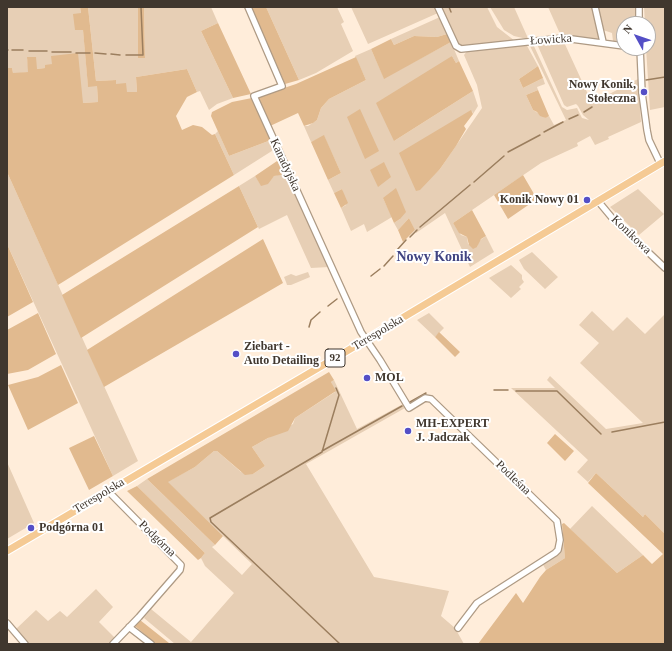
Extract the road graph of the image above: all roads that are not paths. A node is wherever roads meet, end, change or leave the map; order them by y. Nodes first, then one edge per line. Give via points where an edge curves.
1 (248, 7) edge
2 (438, 7) edge
3 (595, 7) edge
4 (603, 42) junction
5 (616, 44) edge
6 (640, 56) edge
7 (663, 162) edge
8 (598, 201) junction
9 (665, 268) edge
10 (366, 339) junction
11 (108, 491) junction
12 (7, 551) edge
13 (7, 623) edge
14 (129, 627) junction
15 (458, 628) dead end
16 (25, 644) edge
17 (113, 644) edge
18 (151, 644) edge

1 - 10 street, Kanadyjska via 282,86 254,96 352,315
2 - 4 street, Łowicka via 458,48 461,49 564,38
3 - 4 street
4 - 5 street, Łowicka
6 - 7 street via 649,140
7 - 8 main road, Terespolska / 92
8 - 9 street, Konikowa via 613,219
8 - 10 main road, Terespolska / 92
10 - 11 main road, Terespolska / 92
10 - 15 street, Podleśna via 408,408 425,398 432,399 557,521 560,540 556,553 477,603
11 - 12 main road, Terespolska / 92
11 - 14 street, Podgórna via 181,565 180,570
13 - 16 street
14 - 17 street, Podgórna
14 - 18 street

